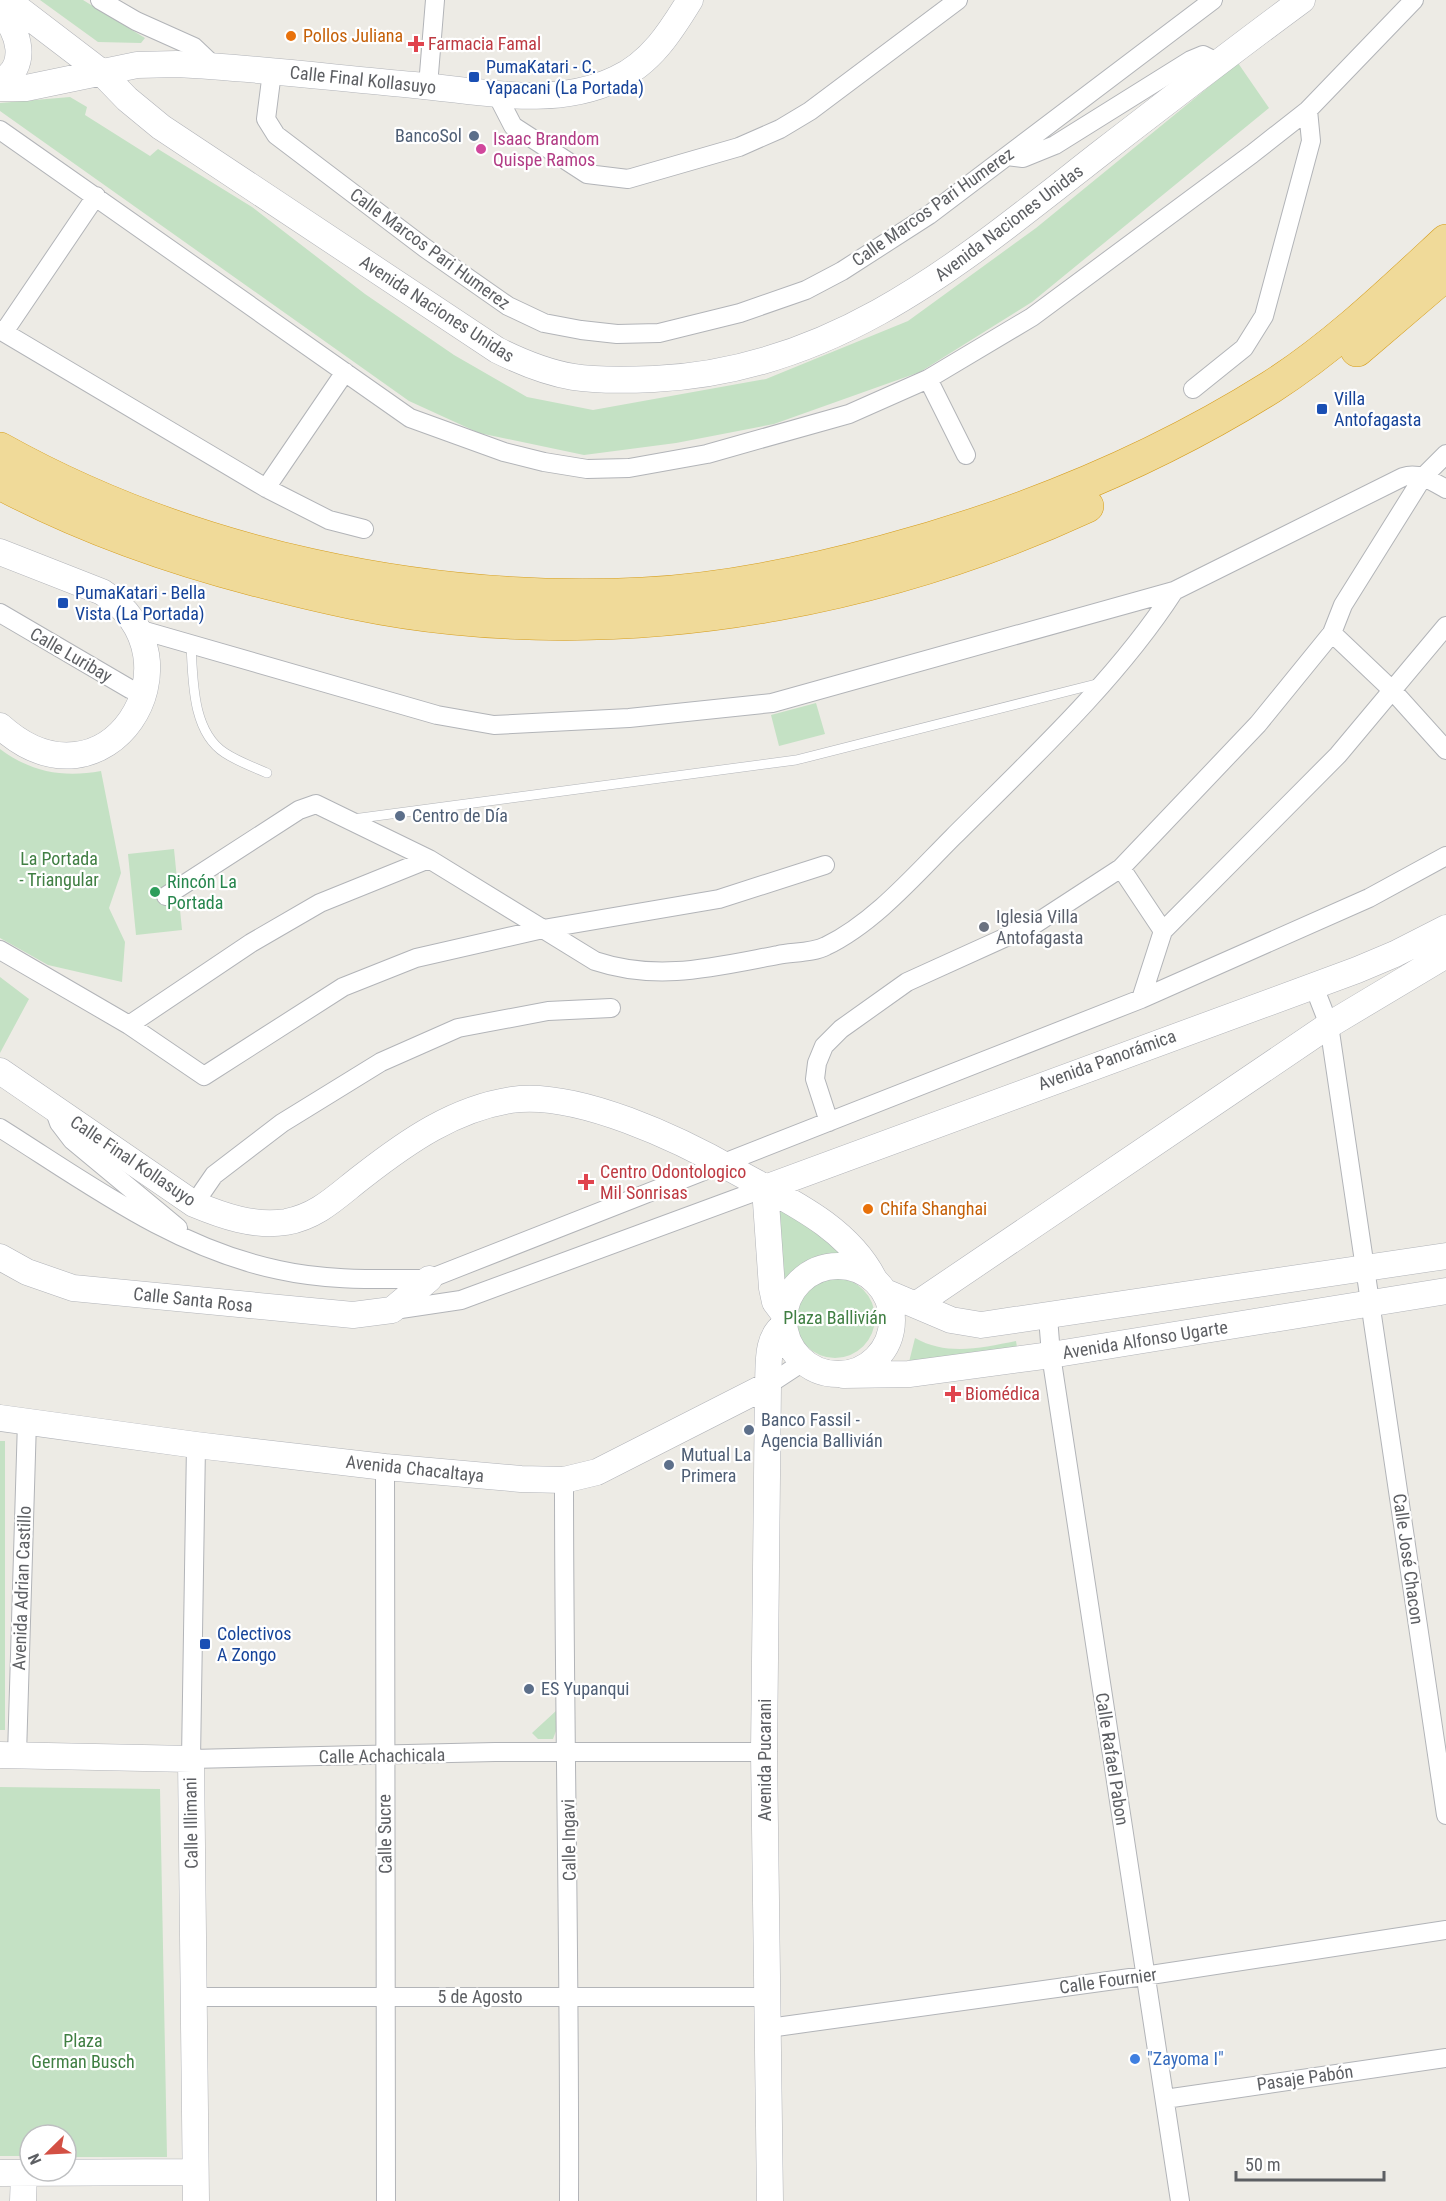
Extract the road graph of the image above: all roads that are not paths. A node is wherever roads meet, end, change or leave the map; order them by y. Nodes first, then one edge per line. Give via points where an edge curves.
1 (7, 0) edge
2 (100, 0) edge
3 (435, 0) edge
4 (690, 0) edge
5 (958, 0) edge
6 (1213, 0) edge
7 (1302, 0) edge
8 (1414, 0) edge
9 (0, 13) edge
10 (1217, 62) junction
11 (214, 66) junction
12 (100, 71) junction
13 (272, 72) junction
14 (0, 81) edge
15 (428, 86) junction
16 (0, 88) edge
17 (497, 95) junction
18 (1308, 110) junction
19 (0, 130) edge
20 (1007, 156) junction
21 (96, 196) junction
22 (1446, 241) edge
23 (1446, 274) edge
24 (2, 331) edge
25 (345, 372) junction
26 (928, 379) junction
27 (1193, 389) dead end
28 (0, 448) edge
29 (1446, 454) edge
30 (966, 455) dead end
31 (1423, 477) junction
32 (0, 483) edge
33 (266, 488) junction
34 (1446, 489) edge
35 (364, 529) dead end
36 (0, 552) edge
37 (1174, 591) junction
38 (0, 613) edge
39 (1446, 626) edge
40 (138, 629) junction
41 (1332, 633) junction
42 (191, 645) junction
43 (1102, 683) junction
44 (1392, 690) junction
45 (143, 694) junction
46 (0, 726) edge
47 (1446, 750) edge
48 (267, 773) dead end
49 (348, 820) junction
50 (1446, 856) edge
51 (429, 859) junction
52 (825, 865) dead end
53 (1121, 868) junction
54 (166, 896) dead end
55 (1446, 928) edge
56 (543, 929) junction
57 (1163, 932) junction
58 (0, 950) edge
59 (1446, 955) edge
60 (1313, 984) junction
61 (1141, 999) junction
62 (611, 1008) dead end
63 (129, 1025) junction
64 (1329, 1025) junction
65 (0, 1071) edge
66 (54, 1108) junction
67 (829, 1122) junction
68 (0, 1128) edge
69 (723, 1164) junction
70 (765, 1188) junction
71 (194, 1204) junction
72 (197, 1245) junction
73 (1446, 1256) edge
74 (0, 1257) edge
75 (1365, 1268) junction
76 (429, 1279) junction
77 (880, 1286) junction
78 (1446, 1291) edge
79 (917, 1304) junction
80 (1370, 1304) junction
81 (392, 1310) junction
82 (1048, 1317) junction
83 (784, 1319) junction
84 (1051, 1355) junction
85 (803, 1362) junction
86 (843, 1375) junction
87 (768, 1385) junction
88 (0, 1418) edge
89 (27, 1421) junction
90 (196, 1445) junction
91 (385, 1467) junction
92 (564, 1480) junction
93 (764, 1752) junction
94 (568, 1753) junction
95 (8, 1755) edge
96 (384, 1756) junction
97 (191, 1759) junction
98 (1446, 1815) edge
99 (1446, 1930) edge
100 (1144, 1976) junction
101 (193, 1997) junction
102 (387, 1997) junction
103 (570, 1997) junction
104 (766, 1997) junction
105 (769, 2028) junction
106 (1446, 2058) edge
107 (1165, 2099) junction
108 (194, 2172) junction
109 (12, 2173) edge
110 (23, 2201) edge
111 (195, 2201) edge
112 (386, 2201) edge
113 (569, 2201) edge
114 (770, 2201) edge
115 (1180, 2201) edge

1 - 12 street, Avenida Naciones Unidas
2 - 11 street via 194,47
3 - 15 street
4 - 17 street, Calle Final Kollasuyo via 670,34 644,61 619,78 558,94
5 - 17 street via 810,111 780,129 739,147 628,179 587,174 513,126
6 - 20 street, Calle Marcos Pari Humerez
7 - 10 street, Avenida Naciones Unidas
8 - 18 street
9 - 14 street via 13,29 19,51 13,71
10 - 12 street, Avenida Naciones Unidas via 963,261 889,308 819,342 743,367 680,378 614,381 572,379 531,367 497,350 161,127
10 - 20 street via 1203,55 1191,60 1055,145 1023,158
11 - 12 street, Calle Final Kollasuyo via 137,65
11 - 13 street, Calle Final Kollasuyo
12 - 16 street, Calle Final Kollasuyo via 26,88
13 - 15 street, Calle Final Kollasuyo
13 - 20 street, Calle Marcos Pari Humerez via 266,119 276,135 508,306 544,323 605,333 659,333 741,314 806,290 929,215
15 - 17 street, Calle Final Kollasuyo
18 - 26 street via 1032,317
18 - 27 street via 1311,141 1264,316 1244,348
19 - 21 street
21 - 24 street
21 - 25 street
22 - 28 highway via 1365,316 1274,385 1111,472 966,529 824,568 739,583 644,594 536,594 455,589 373,577 298,562 192,531 105,500
23 - 32 highway via 1380,333 1289,400 1119,491 1044,526 972,553 831,593 744,609 647,620 537,623 452,618 368,604 290,589 183,561 92,527
24 - 33 street
25 - 26 street via 410,418 504,452 587,470 629,468 707,454 849,414
25 - 33 street
26 - 30 street
29 - 31 street
31 - 34 street
31 - 37 street via 1411,475 1385,483
31 - 41 street via 1343,605
33 - 35 street via 329,520
36 - 40 street via 102,592 127,612
37 - 42 street via 772,703 629,718 494,725 437,715
37 - 43 street via 1151,627
38 - 45 street, Calle Luribay
39 - 44 street
40 - 42 street
40 - 45 street via 146,649 148,670
41 - 44 street
41 - 53 street via 1258,724
42 - 48 lane via 193,686 210,740 224,753
43 - 49 lane via 795,760
43 - 56 street via 912,877 854,931 824,948 656,973 623,970 595,961
44 - 47 street
44 - 57 street via 1338,755
45 - 46 street via 126,729 90,754 65,757 37,751
49 - 51 street
49 - 54 street via 316,804 298,810
50 - 61 street via 1369,898
51 - 56 street
51 - 63 street via 320,903 251,943
52 - 56 street via 720,899
53 - 57 street
53 - 67 street via 1035,924 907,982 841,1029 824,1046 817,1063 815,1079
55 - 60 street, Avenida Panorámica via 1395,954
56 - 63 street via 416,958 343,987 204,1076
57 - 61 street
58 - 63 street
59 - 64 street
60 - 64 street
60 - 70 street, Avenida Panorámica
61 - 67 street
62 - 71 street via 548,1011 458,1028 381,1062 273,1130 214,1174
64 - 75 street
64 - 79 street
65 - 66 street, Calle Final Kollasuyo
66 - 71 street, Calle Final Kollasuyo
66 - 72 street via 72,1140
67 - 69 street
68 - 72 street, Calle Final Kollasuyo via 116,1204
69 - 70 street, Calle Final Kollasuyo
69 - 71 street, Calle Final Kollasuyo via 688,1144 610,1115 548,1100 513,1100 472,1109 433,1126 362,1176 326,1208 287,1222 222,1216
69 - 76 street
70 - 77 street, Calle Final Kollasuyo via 838,1234 865,1261
70 - 81 street, Calle Santa Rosa via 461,1300
70 - 83 street via 772,1288
72 - 76 street, Calle Final Kollasuyo via 279,1270 347,1279
73 - 75 street, Avenida Alfonso Ugarte
74 - 81 street, Calle Santa Rosa via 27,1272 72,1288 286,1311 353,1315
75 - 80 street, Calle José Chacon
75 - 82 street, Avenida Alfonso Ugarte
76 - 81 street
77 - 79 street, Avenida Alfonso Ugarte
77 - 83 street via 856,1268 834,1266 814,1271 791,1293
77 - 86 street via 893,1321 884,1350 862,1370
78 - 80 street, Avenida Alfonso Ugarte
79 - 82 street, Avenida Alfonso Ugarte via 951,1320 981,1325
80 - 84 street, Avenida Alfonso Ugarte
80 - 98 street, Calle José Chacon
82 - 84 street, Calle Rafael Pabon
83 - 85 street via 790,1345
83 - 87 street, Avenida Pucarani via 771,1341
84 - 86 street, Avenida Alfonso Ugarte via 909,1374
84 - 100 street, Calle Rafael Pabon
85 - 86 street via 822,1372
85 - 87 street, Avenida Chacaltaya
87 - 92 street, Avenida Chacaltaya via 597,1472
87 - 93 street, Avenida Pucarani
88 - 89 street, Avenida Chacaltaya
89 - 90 street, Avenida Chacaltaya
89 - 95 street, Avenida Adrian Castillo
90 - 91 street, Avenida Chacaltaya
90 - 97 street, Calle Illimani
91 - 92 street, Avenida Chacaltaya
91 - 96 street, Calle Sucre
92 - 94 street, Calle Ingavi
93 - 94 street, Calle Achachicala
93 - 104 street, Avenida Pucarani
94 - 96 street, Calle Achachicala
94 - 103 street, Calle Ingavi
95 - 97 street, Calle Achachicala
96 - 97 street, Calle Achachicala
96 - 102 street, Calle Sucre
97 - 101 street, Calle Illimani
99 - 100 street, Calle Fournier
100 - 105 street, Calle Fournier
100 - 107 street, Calle Rafael Pabon
101 - 102 street, 5 de Agosto
101 - 108 street, Calle Illimani
102 - 103 street, 5 de Agosto
102 - 112 street, Calle Sucre
103 - 104 street, 5 de Agosto
103 - 113 street, Calle Ingavi
104 - 105 street, Avenida Pucarani
105 - 114 street, Avenida Pucarani
106 - 107 street, Pasaje Pabón
107 - 115 street, Calle Rafael Pabon
108 - 109 street
108 - 111 street, Calle Illimani
109 - 110 street

